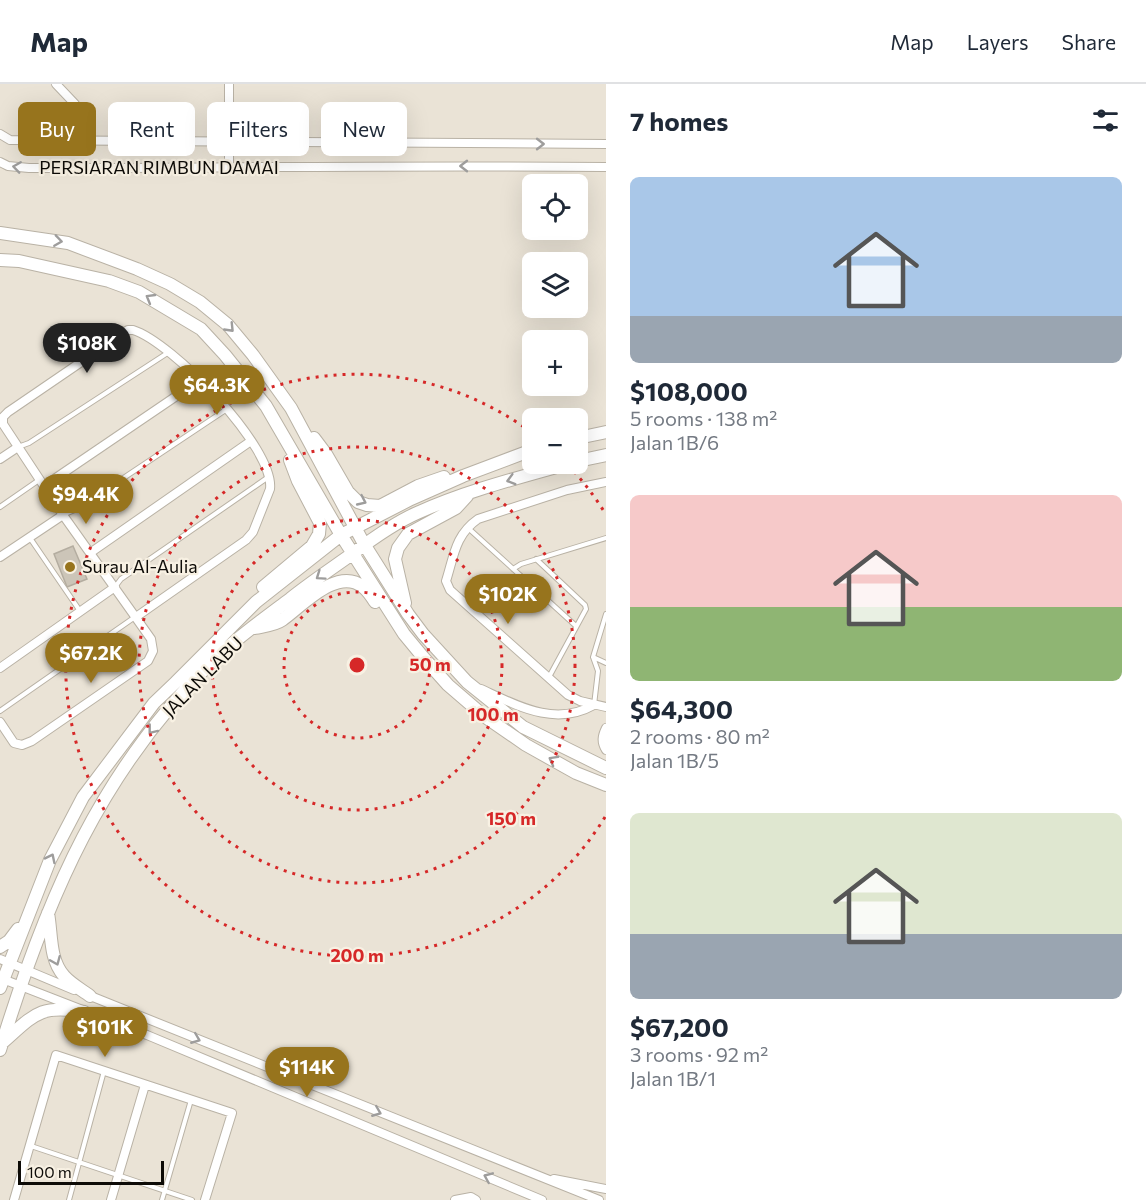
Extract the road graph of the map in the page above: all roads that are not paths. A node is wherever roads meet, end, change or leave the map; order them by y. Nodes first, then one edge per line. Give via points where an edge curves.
1 (56, 84) edge
2 (229, 84) edge
3 (72, 102) edge
4 (229, 102) edge
5 (0, 134) edge
6 (207, 142) edge
7 (309, 142) edge
8 (606, 144) edge
9 (229, 156) edge
10 (0, 162) edge
11 (606, 166) edge
12 (229, 168) junction
13 (0, 233) edge
14 (0, 260) edge
15 (169, 351) junction
16 (201, 380) junction
17 (227, 408) junction
18 (2, 417) edge
19 (300, 424) junction
20 (606, 432) edge
21 (281, 433) junction
22 (588, 436) edge
23 (251, 441) junction
24 (18, 447) junction
25 (522, 454) edge
26 (606, 455) edge
27 (0, 459) edge
28 (588, 459) edge
29 (532, 474) edge
30 (270, 475) junction
31 (463, 476) junction
32 (606, 482) edge
33 (42, 483) junction
34 (472, 491) junction
35 (0, 507) edge
36 (63, 515) junction
37 (467, 527) junction
38 (355, 528) junction
39 (341, 536) junction
40 (30, 537) junction
41 (606, 538) edge
42 (364, 544) junction
43 (90, 553) junction
44 (353, 553) junction
45 (0, 557) edge
46 (536, 559) junction
47 (513, 569) junction
48 (115, 587) junction
49 (80, 612) junction
50 (408, 614) junction
51 (606, 614) edge
52 (136, 617) junction
53 (238, 619) junction
54 (397, 623) junction
55 (576, 626) junction
56 (251, 629) junction
57 (593, 657) junction
58 (606, 663) edge
59 (0, 668) edge
60 (549, 678) junction
61 (466, 682) junction
62 (594, 705) junction
63 (606, 707) edge
64 (0, 711) edge
65 (0, 722) edge
66 (606, 728) edge
67 (606, 750) edge
68 (606, 768) edge
69 (606, 784) edge
70 (28, 911) junction
71 (47, 912) junction
72 (0, 947) edge
73 (5, 961) edge
74 (26, 969) junction
75 (1, 981) edge
76 (19, 985) junction
77 (90, 996) junction
78 (84, 1012) junction
79 (1, 1046) edge
80 (104, 1071) junction
81 (145, 1085) junction
82 (192, 1100) junction
83 (30, 1146) junction
84 (80, 1163) junction
85 (119, 1176) junction
86 (538, 1176) junction
87 (606, 1189) edge
88 (165, 1191) junction
89 (474, 1199) edge
90 (14, 1200) edge
91 (69, 1200) edge
92 (111, 1200) edge
93 (162, 1200) edge
94 (192, 1200) edge
95 (205, 1200) edge
96 (455, 1200) edge
97 (542, 1200) edge
98 (599, 1200) edge

1 - 3 street
2 - 4 street
5 - 6 street, PERSIARAN RIMBUN DAMAI via 10,140
7 -> 8 street, PERSIARAN RIMBUN DAMAI
9 - 12 street
12 -> 10 street, PERSIARAN RIMBUN DAMAI via 29,168
11 -> 12 street, PERSIARAN RIMBUN DAMAI
13 -> 19 main road via 68,243 162,280 200,302 228,325 253,355
21 -> 14 main road via 266,406 201,329 139,292 109,281
15 - 16 street
15 - 18 street via 138,331 128,330
15 - 24 lane
16 - 17 street
16 - 33 street
17 - 23 street
17 - 36 lane
18 - 24 street
19 -> 31 main road via 326,454 348,492 367,505 380,506 441,477
19 - 38 main road
20 - 22 main road
21 - 39 main road
21 - 53 main road via 298,481 320,523 320,534 312,546 252,598
23 - 30 street
23 - 43 street
24 - 27 street
24 - 33 street
25 - 31 main road, JALAN LABU
26 - 28 main road
29 -> 34 main road, JALAN LABU
30 - 48 lane
30 - 52 street via 270,489 246,540
31 - 38 main road, JALAN LABU
32 - 37 street via 567,490 478,519
33 - 35 lane
33 - 36 street
34 - 42 main road, JALAN LABU via 415,514
34 - 50 main road via 456,508 408,534 398,548 395,559
36 - 40 street
36 - 43 street
37 - 47 lane
37 - 60 street via 459,537 447,585
38 - 39 main road, JALAN LABU
38 - 42 main road
39 - 44 main road
39 - 53 main road, JALAN LABU
40 - 45 street
40 - 49 lane
41 - 46 lane
42 - 44 main road, JALAN LABU
42 - 50 main road
43 - 48 street
44 - 54 main road
44 -> 56 main road, JALAN LABU
46 - 47 lane
46 - 55 lane via 583,601 586,609
47 - 55 lane
48 - 49 street
48 - 52 street
49 - 59 street
50 - 61 main road
51 - 57 lane
52 - 64 lane
52 - 65 street via 151,639 153,651 148,661 32,741 14,743
70 -> 53 main road, JALAN LABU via 84,797 154,703
54 - 56 main road via 363,586 348,582 331,585 310,596 280,622
69 -> 54 main road via 526,746 484,716 448,685
55 - 60 lane
56 -> 71 main road, JALAN LABU via 168,709 120,771 79,842
57 - 58 lane
57 - 62 lane via 598,670
60 - 62 street via 568,695
61 - 62 street via 516,705 557,715 579,714
61 - 68 main road via 524,727
62 - 63 street
66 - 67 street via 602,736
70 - 72 main road via 16,932
70 - 73 main road, JALAN LABU
71 - 74 main road, JALAN LABU
71 -> 77 main road via 57,967
73 - 74 street
73 - 75 main road, JALAN LABU
74 - 76 main road, JALAN LABU
74 - 77 street
75 - 76 street
76 - 78 street
76 - 79 main road, JALAN LABU
77 -> 86 street
78 - 79 main road via 51,1008 36,1015
97 -> 78 street
80 - 81 street
80 - 83 street via 56,1055
80 - 84 lane
81 - 82 street
81 - 85 street
82 - 88 lane
82 - 95 street via 232,1113
83 - 84 lane
83 - 90 street
84 - 85 lane
84 - 91 lane
85 - 88 lane
85 - 92 street
86 - 87 street
86 - 98 street
88 - 93 lane
88 - 94 lane
89 - 96 street

